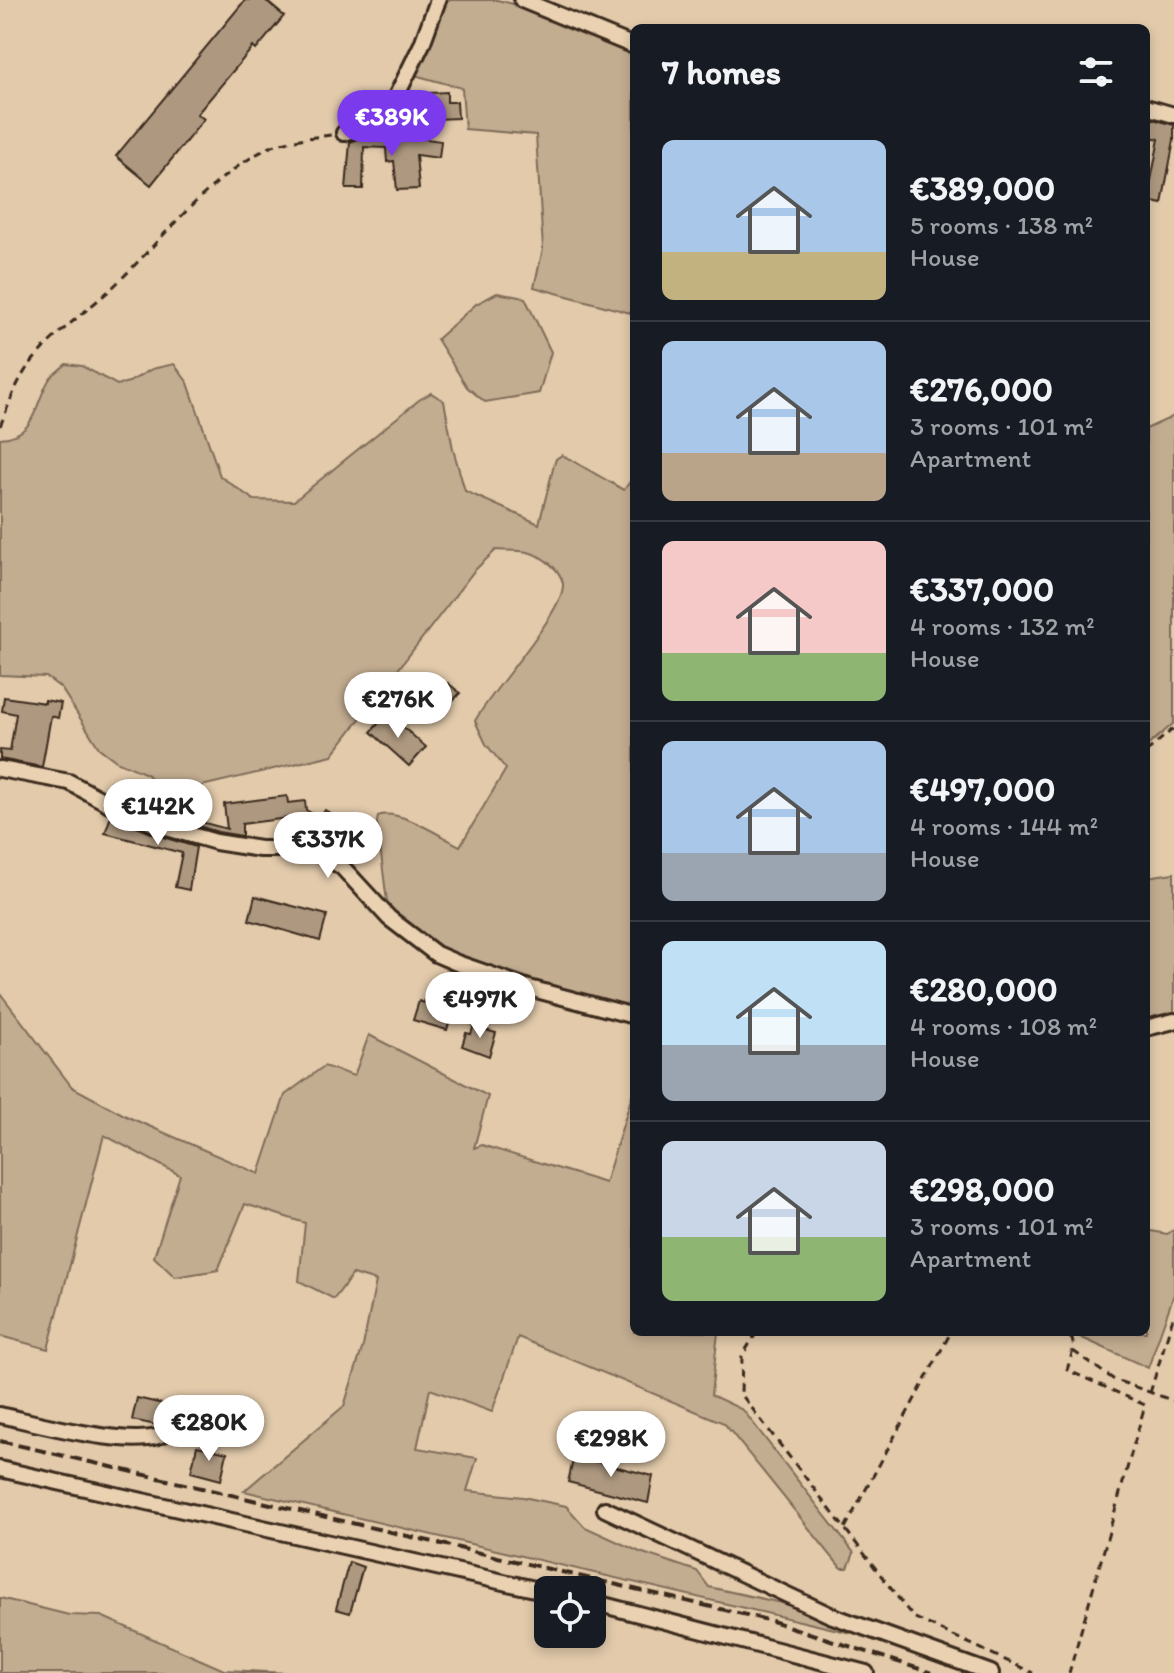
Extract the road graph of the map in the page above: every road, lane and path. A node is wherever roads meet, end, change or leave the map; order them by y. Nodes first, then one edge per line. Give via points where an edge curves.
1 (438, 0) edge
2 (522, 0) edge
3 (630, 44) edge
4 (1150, 108) edge
5 (1174, 115) edge
6 (344, 133) joint
7 (0, 426) edge
8 (1174, 728) edge
9 (1150, 749) edge
10 (0, 769) edge
11 (630, 1015) edge
12 (1174, 1021) edge
13 (1150, 1027) edge
14 (1174, 1314) edge
15 (754, 1336) edge
16 (949, 1336) edge
17 (1066, 1336) edge
18 (1073, 1351) junction
19 (1150, 1393) junction
20 (1174, 1401) edge
21 (0, 1415) edge
22 (169, 1430) dead end
23 (0, 1469) edge
24 (605, 1509) dead end
25 (845, 1528) junction
26 (534, 1589) edge
27 (606, 1606) edge
28 (866, 1673) edge
29 (991, 1673) edge
30 (1033, 1673) edge
31 (1069, 1673) edge

1 - 6 street via 391,107 376,122
2 - 3 street
4 - 5 street
6 - 7 path via 265,150 208,190 139,262 60,332 23,374
8 - 9 path
10 - 11 street via 69,782 124,812 216,842 321,854 436,954 529,988
12 - 13 street
14 - 19 path
15 - 25 path via 742,1356 741,1394
16 - 25 path
17 - 18 path via 1072,1339
18 - 19 path via 1113,1379
18 - 31 path via 1067,1370 1145,1405
19 - 20 path
21 - 22 street via 136,1439 156,1439
23 - 26 street
24 - 29 street via 830,1615
25 - 30 path via 913,1617
27 - 28 street

